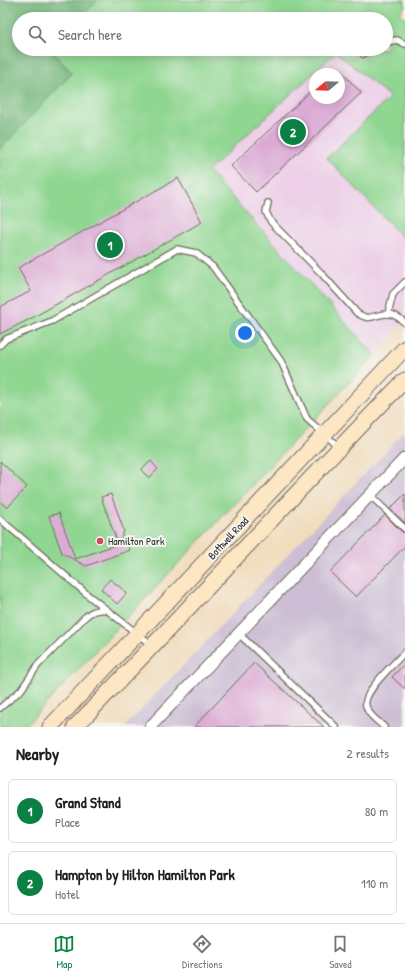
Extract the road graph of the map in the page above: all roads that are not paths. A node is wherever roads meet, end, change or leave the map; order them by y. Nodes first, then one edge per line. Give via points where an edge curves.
1 (393, 41) edge
2 (405, 44) edge
3 (268, 203) dead end
4 (405, 282) edge
5 (388, 314) junction
6 (405, 323) edge
7 (0, 345) edge
8 (405, 348) edge
9 (405, 380) edge
10 (325, 435) junction
11 (339, 448) junction
12 (405, 458) edge
13 (370, 495) junction
14 (0, 519) edge
15 (405, 529) edge
16 (107, 610) junction
17 (238, 633) junction
18 (138, 634) junction
19 (153, 646) junction
20 (405, 652) edge
21 (0, 708) edge
22 (50, 727) edge
23 (75, 727) edge
24 (150, 727) edge
25 (336, 727) edge
26 (384, 727) edge

1 - 2 lane via 398,40
3 - 5 lane via 266,212 271,222 357,313 369,318
4 - 5 lane via 393,294
5 - 6 lane
7 - 10 lane via 6,339 52,321 177,249 196,253 213,267 281,361 307,419
8 - 10 main road, Bothwell Road
9 - 11 main road, Bothwell Road
10 - 11 lane
10 - 18 main road, Bothwell Road
11 - 19 main road, Bothwell Road
12 - 13 street
13 - 15 lane
13 - 17 street
14 - 16 lane
16 - 18 lane
16 - 21 lane via 90,612 38,666 21,690
17 - 24 street
17 - 25 lane
18 - 19 lane
18 - 22 main road, Bothwell Road
19 - 23 main road, Bothwell Road
20 - 26 lane via 373,686 365,704

